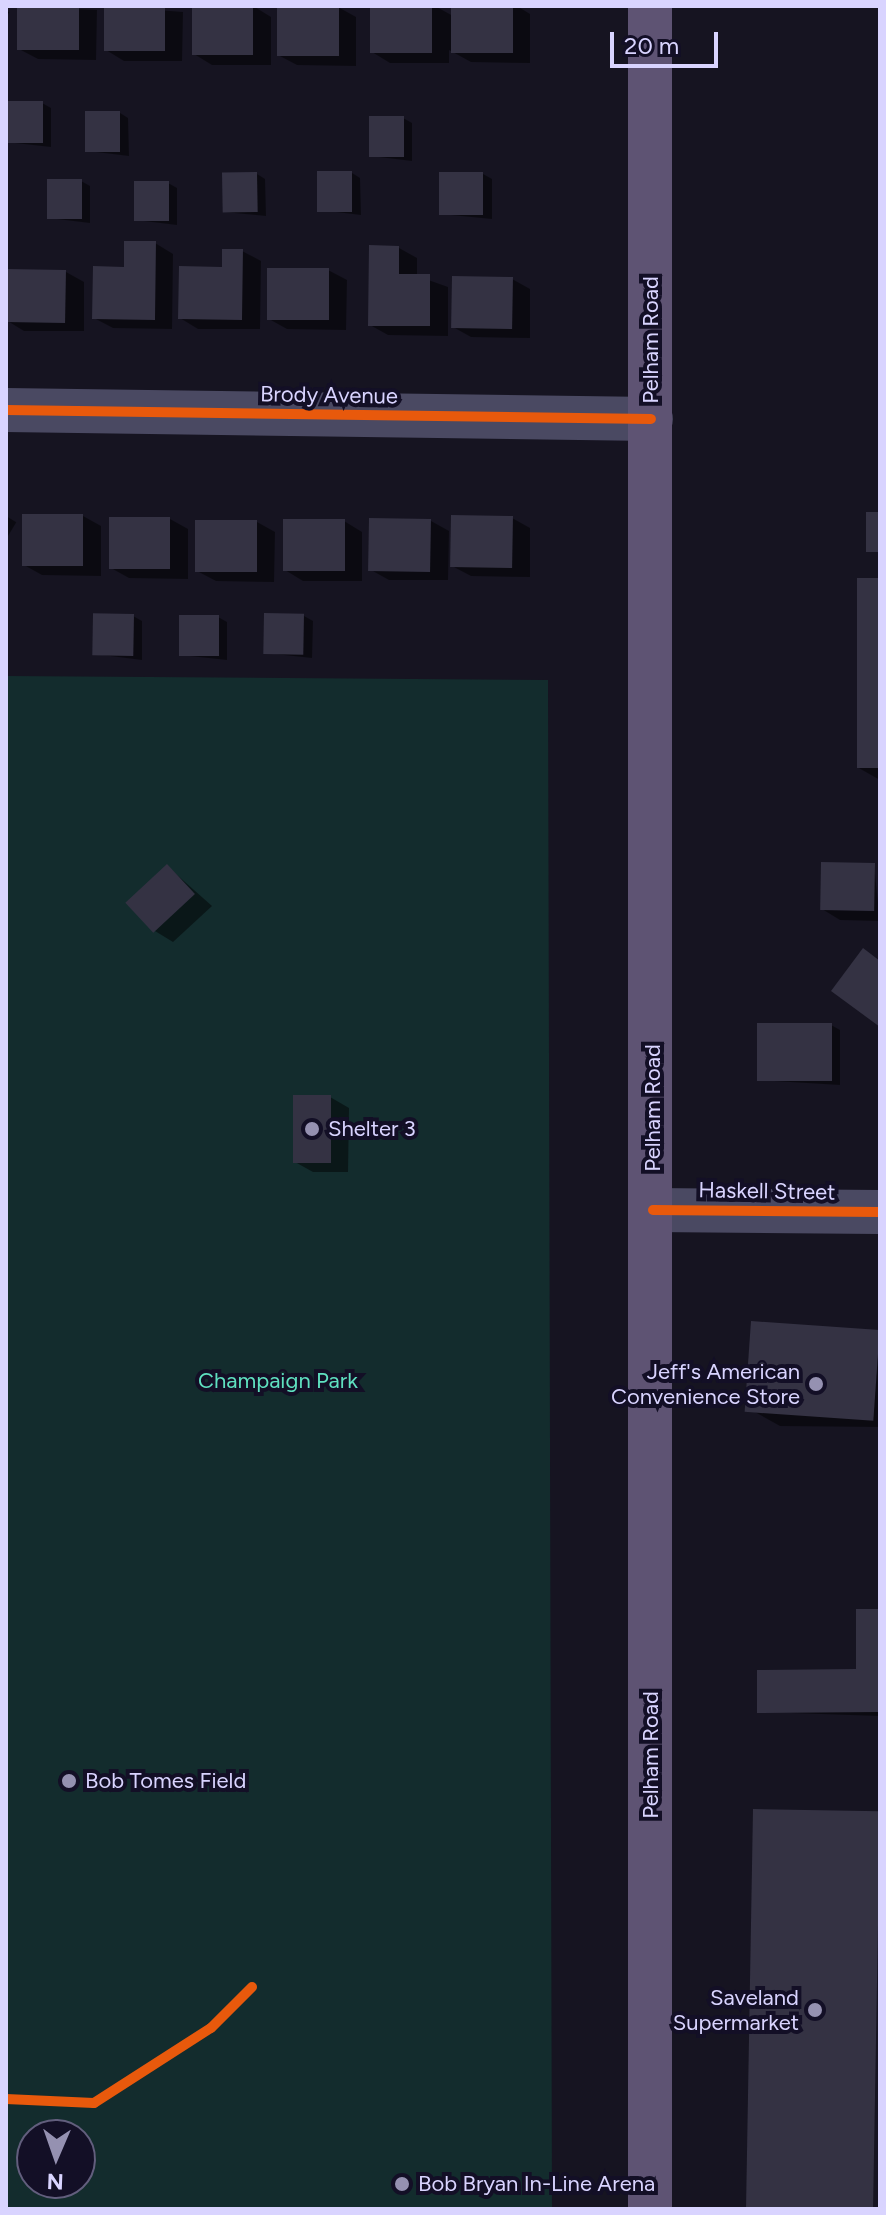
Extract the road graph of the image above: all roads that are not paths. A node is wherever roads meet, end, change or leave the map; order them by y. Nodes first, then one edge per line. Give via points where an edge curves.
1 (650, 6) edge
2 (6, 410) edge
3 (651, 419) junction
4 (653, 1210) junction
5 (880, 1212) edge
6 (650, 2209) edge

1 - 3 main road, Pelham Road
2 - 3 street, Brody Avenue
3 - 4 main road, Pelham Road
4 - 5 street, Haskell Street
4 - 6 main road, Pelham Road

